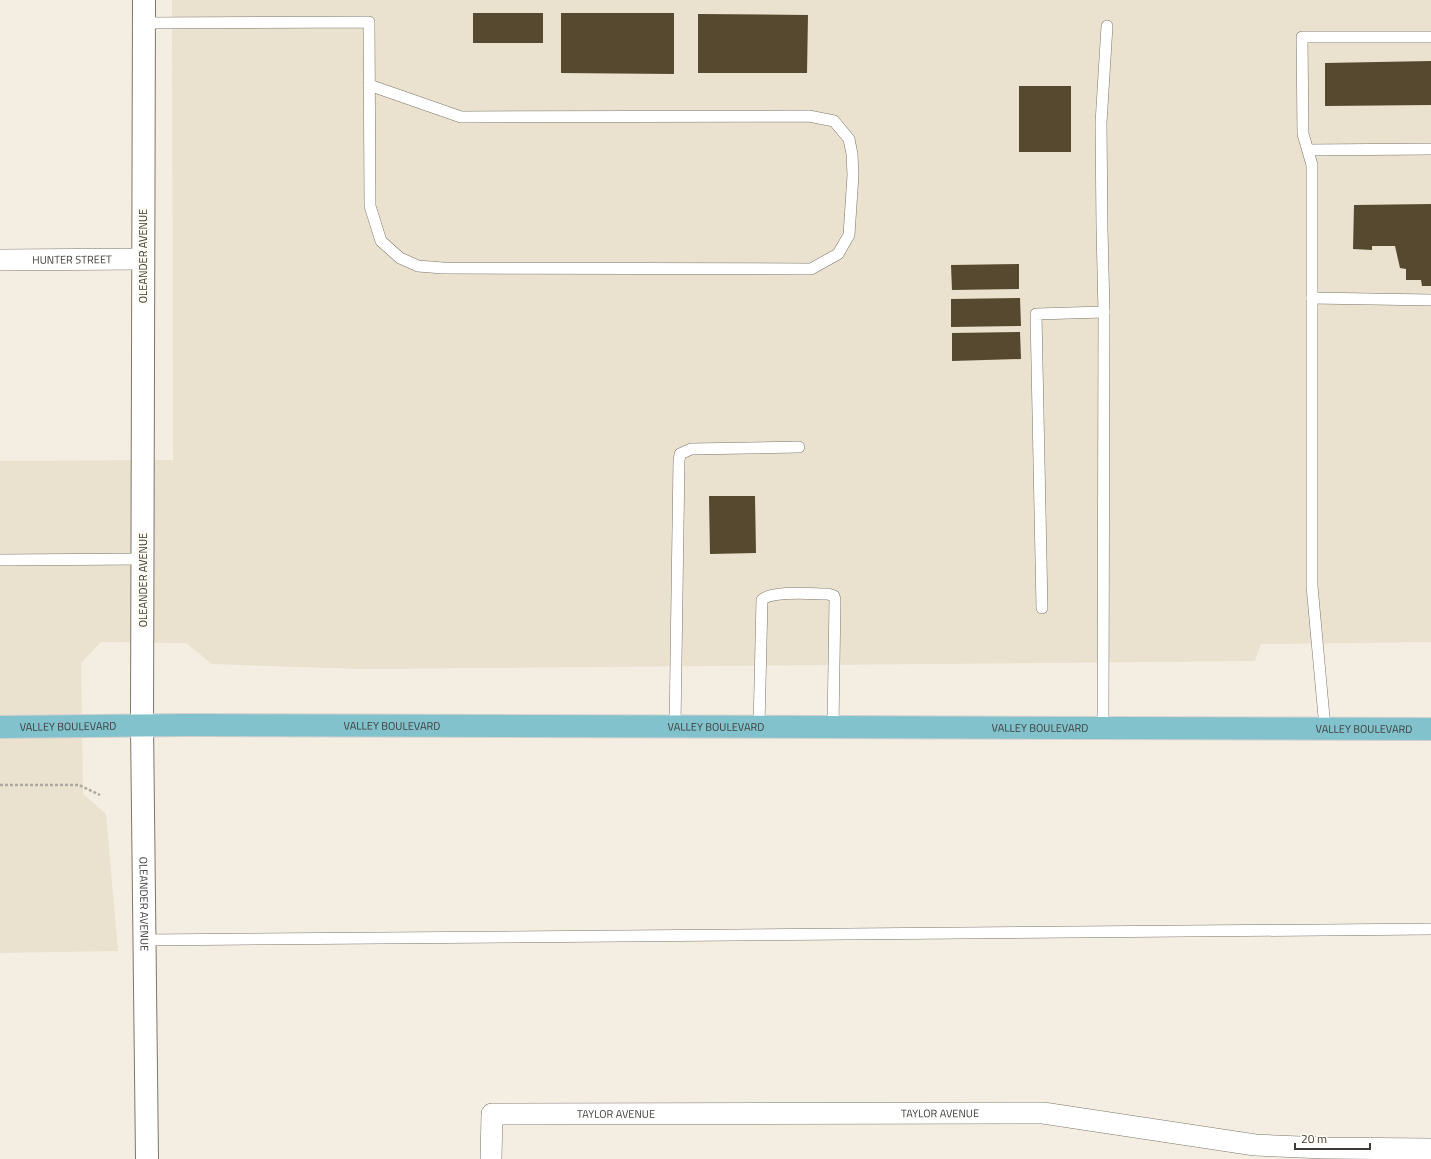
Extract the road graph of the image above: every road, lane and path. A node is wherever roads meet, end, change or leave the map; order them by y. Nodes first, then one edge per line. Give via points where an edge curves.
1 (144, 0) edge
2 (144, 23) junction
3 (1107, 26) dead end
4 (1431, 37) edge
5 (369, 85) junction
6 (1431, 149) edge
7 (1308, 150) junction
8 (143, 259) junction
9 (0, 260) edge
10 (1312, 298) junction
11 (1431, 300) edge
12 (1104, 312) junction
13 (799, 447) dead end
14 (143, 559) junction
15 (0, 560) edge
16 (1042, 608) dead end
17 (142, 725) junction
18 (0, 727) edge
19 (675, 727) junction
20 (759, 727) junction
21 (833, 727) junction
22 (1103, 728) junction
23 (1325, 728) junction
24 (1431, 729) edge
25 (0, 785) edge
26 (100, 796) dead end
27 (1431, 929) edge
28 (145, 940) junction
29 (1431, 1149) edge
30 (1324, 1154) edge
31 (147, 1159) edge
32 (491, 1159) edge

1 - 2 street, OLEANDER AVENUE
2 - 5 lane via 368,22
2 - 8 street, OLEANDER AVENUE
3 - 12 lane via 1101,124
4 - 7 lane via 1302,37 1303,134
5 - 5 lane via 461,117 809,116 834,121 849,139 852,154 854,175 849,235 838,254 811,269 418,266 400,258 381,241 370,206
6 - 7 lane
7 - 10 lane via 1312,165
8 - 9 street, HUNTER STREET
8 - 14 street, OLEANDER AVENUE
10 - 11 lane
10 - 23 lane via 1312,586
12 - 16 lane via 1036,314
12 - 22 lane
13 - 19 lane via 691,449 680,454
14 - 15 lane
14 - 17 street, OLEANDER AVENUE
17 - 18 main road, VALLEY BOULEVARD
17 - 19 main road, VALLEY BOULEVARD
17 - 28 street, OLEANDER AVENUE
19 - 20 main road, VALLEY BOULEVARD
20 - 21 main road, VALLEY BOULEVARD
20 - 21 lane via 762,600 776,594 834,596
21 - 22 main road, VALLEY BOULEVARD
22 - 23 main road, VALLEY BOULEVARD
23 - 24 main road, VALLEY BOULEVARD
25 - 26 path via 79,785
27 - 28 lane
28 - 31 street, OLEANDER AVENUE
29 - 30 street, TAYLOR AVENUE
30 - 32 street, TAYLOR AVENUE via 1043,1113 492,1114

